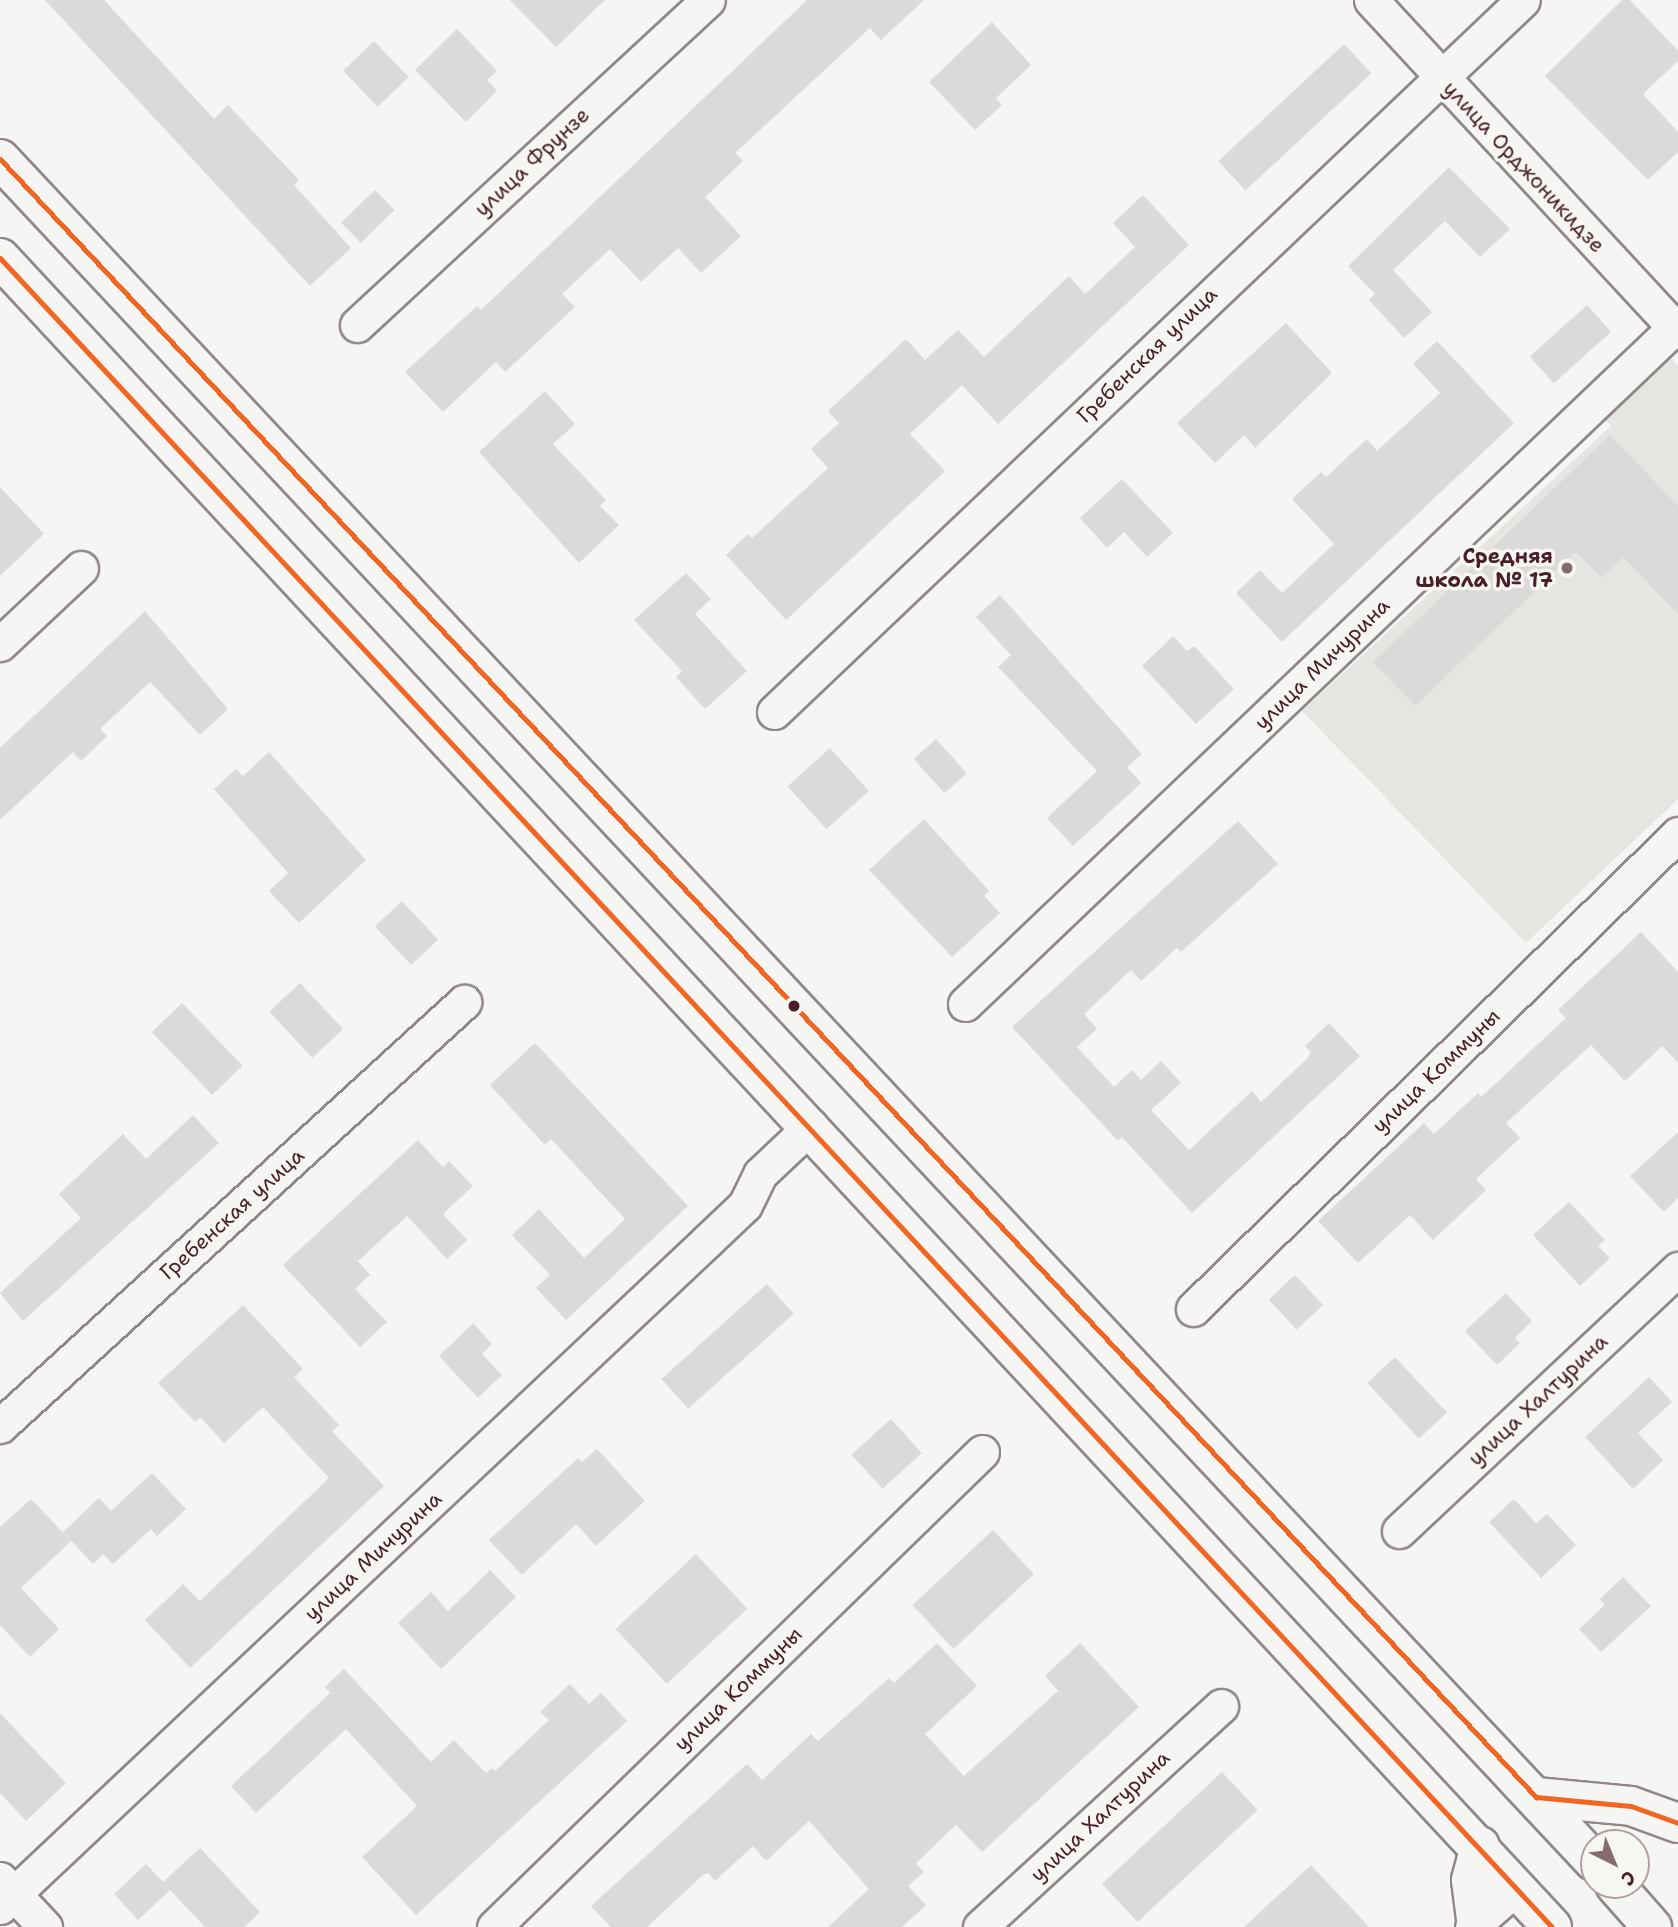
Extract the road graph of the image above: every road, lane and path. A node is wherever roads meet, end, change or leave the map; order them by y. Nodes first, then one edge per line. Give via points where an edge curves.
1 (708, 0) edge
2 (1371, 0) edge
3 (1522, 0) edge
4 (1439, 76) junction
5 (0, 159) edge
6 (0, 258) edge
7 (357, 324) dead end
8 (1677, 328) edge
9 (81, 569) dead end
10 (0, 644) edge
11 (774, 712) dead end
12 (1678, 834) edge
13 (464, 1002) dead end
14 (965, 1004) dead end
15 (811, 1126) junction
16 (1678, 1269) edge
17 (1193, 1308) dead end
18 (0, 1426) edge
19 (982, 1452) dead end
20 (1399, 1531) dead end
21 (1221, 1706) dead end
22 (1536, 1797) junction
23 (1678, 1823) edge
24 (1480, 1846) junction
25 (1580, 1846) edge
26 (1517, 1887) junction
27 (5, 1894) edge
28 (1628, 1899) edge
29 (1475, 1926) edge
30 (45, 1927) edge
31 (494, 1927) edge
32 (980, 1927) edge
33 (1552, 1927) edge
34 (1653, 1927) edge

1 - 7 street, улица Фрунзе
2 - 4 street, улица Орджоникидзе
3 - 4 street, Гребенская улица
4 - 8 street, улица Орджоникидзе
4 - 11 street, Гребенская улица
5 - 22 main road
6 - 15 main road
8 - 14 street, улица Мичурина
9 - 10 street
12 - 17 street, улица Коммуны
13 - 18 street, Гребенская улица
15 - 24 main road
15 - 27 street, улица Мичурина via 760,1174 744,1205
16 - 20 street, улица Халтурина
19 - 31 street, улица Коммуны
21 - 32 street, улица Халтурина
22 - 23 main road via 1631,1806
22 - 25 main road
24 - 26 main road
24 - 29 main road via 1471,1880
26 - 29 street
26 - 33 main road
27 - 30 street
28 - 34 main road

